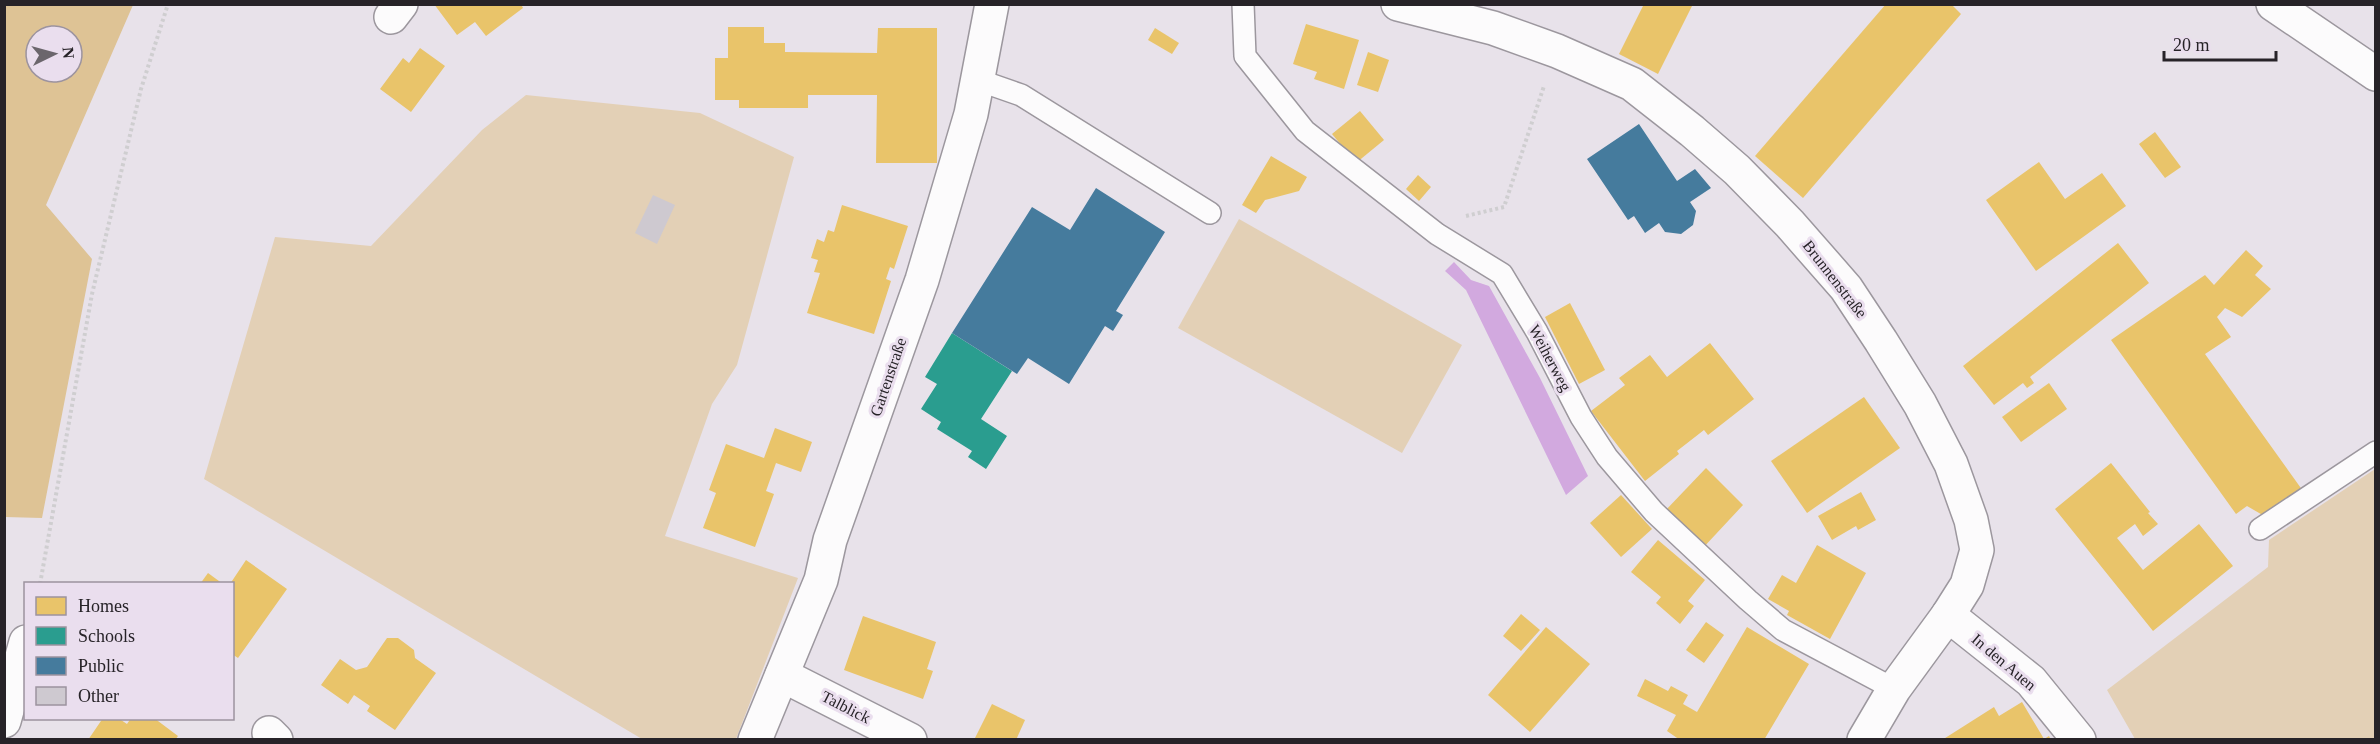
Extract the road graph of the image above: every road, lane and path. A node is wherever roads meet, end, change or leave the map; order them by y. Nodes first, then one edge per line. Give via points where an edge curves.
1 (168, 4) edge
2 (992, 4) edge
3 (1243, 4) edge
4 (1398, 4) edge
5 (2273, 4) edge
6 (1557, 51) junction
7 (2376, 74) edge
8 (978, 80) junction
9 (1210, 213) dead end
10 (1437, 234) junction
11 (2376, 452) edge
12 (2260, 529) dead end
13 (40, 582) edge
14 (1948, 615) junction
15 (24, 649) edge
16 (782, 675) junction
17 (1894, 689) junction
18 (4, 721) edge
19 (755, 740) edge
20 (910, 740) edge
21 (1864, 740) edge
22 (2079, 740) edge

1 - 13 path via 141,89 92,294
2 - 8 street, Gartenstraße
3 - 10 lane, Weiherweg via 1245,56 1305,131
4 - 6 street, Brunnenstraße via 1493,28
5 - 7 street
6 - 10 path via 1504,207 1462,217
6 - 14 street, Brunnenstraße via 1632,84 1692,131 1790,224 1846,288 1920,404 1951,464 1971,520 1977,550 1967,585
8 - 9 lane via 1021,95
8 - 16 street, Gartenstraße via 922,280 830,540 821,580
10 - 17 lane, Weiherweg via 1502,274 1581,417 1607,457 1654,512 1784,630
11 - 12 lane
14 - 17 street, Brunnenstraße
14 - 22 street, In den Auen via 2031,681
15 - 18 street
16 - 19 street, Gartenstraße
16 - 20 street, Talblick
17 - 21 street, Brunnenstraße

